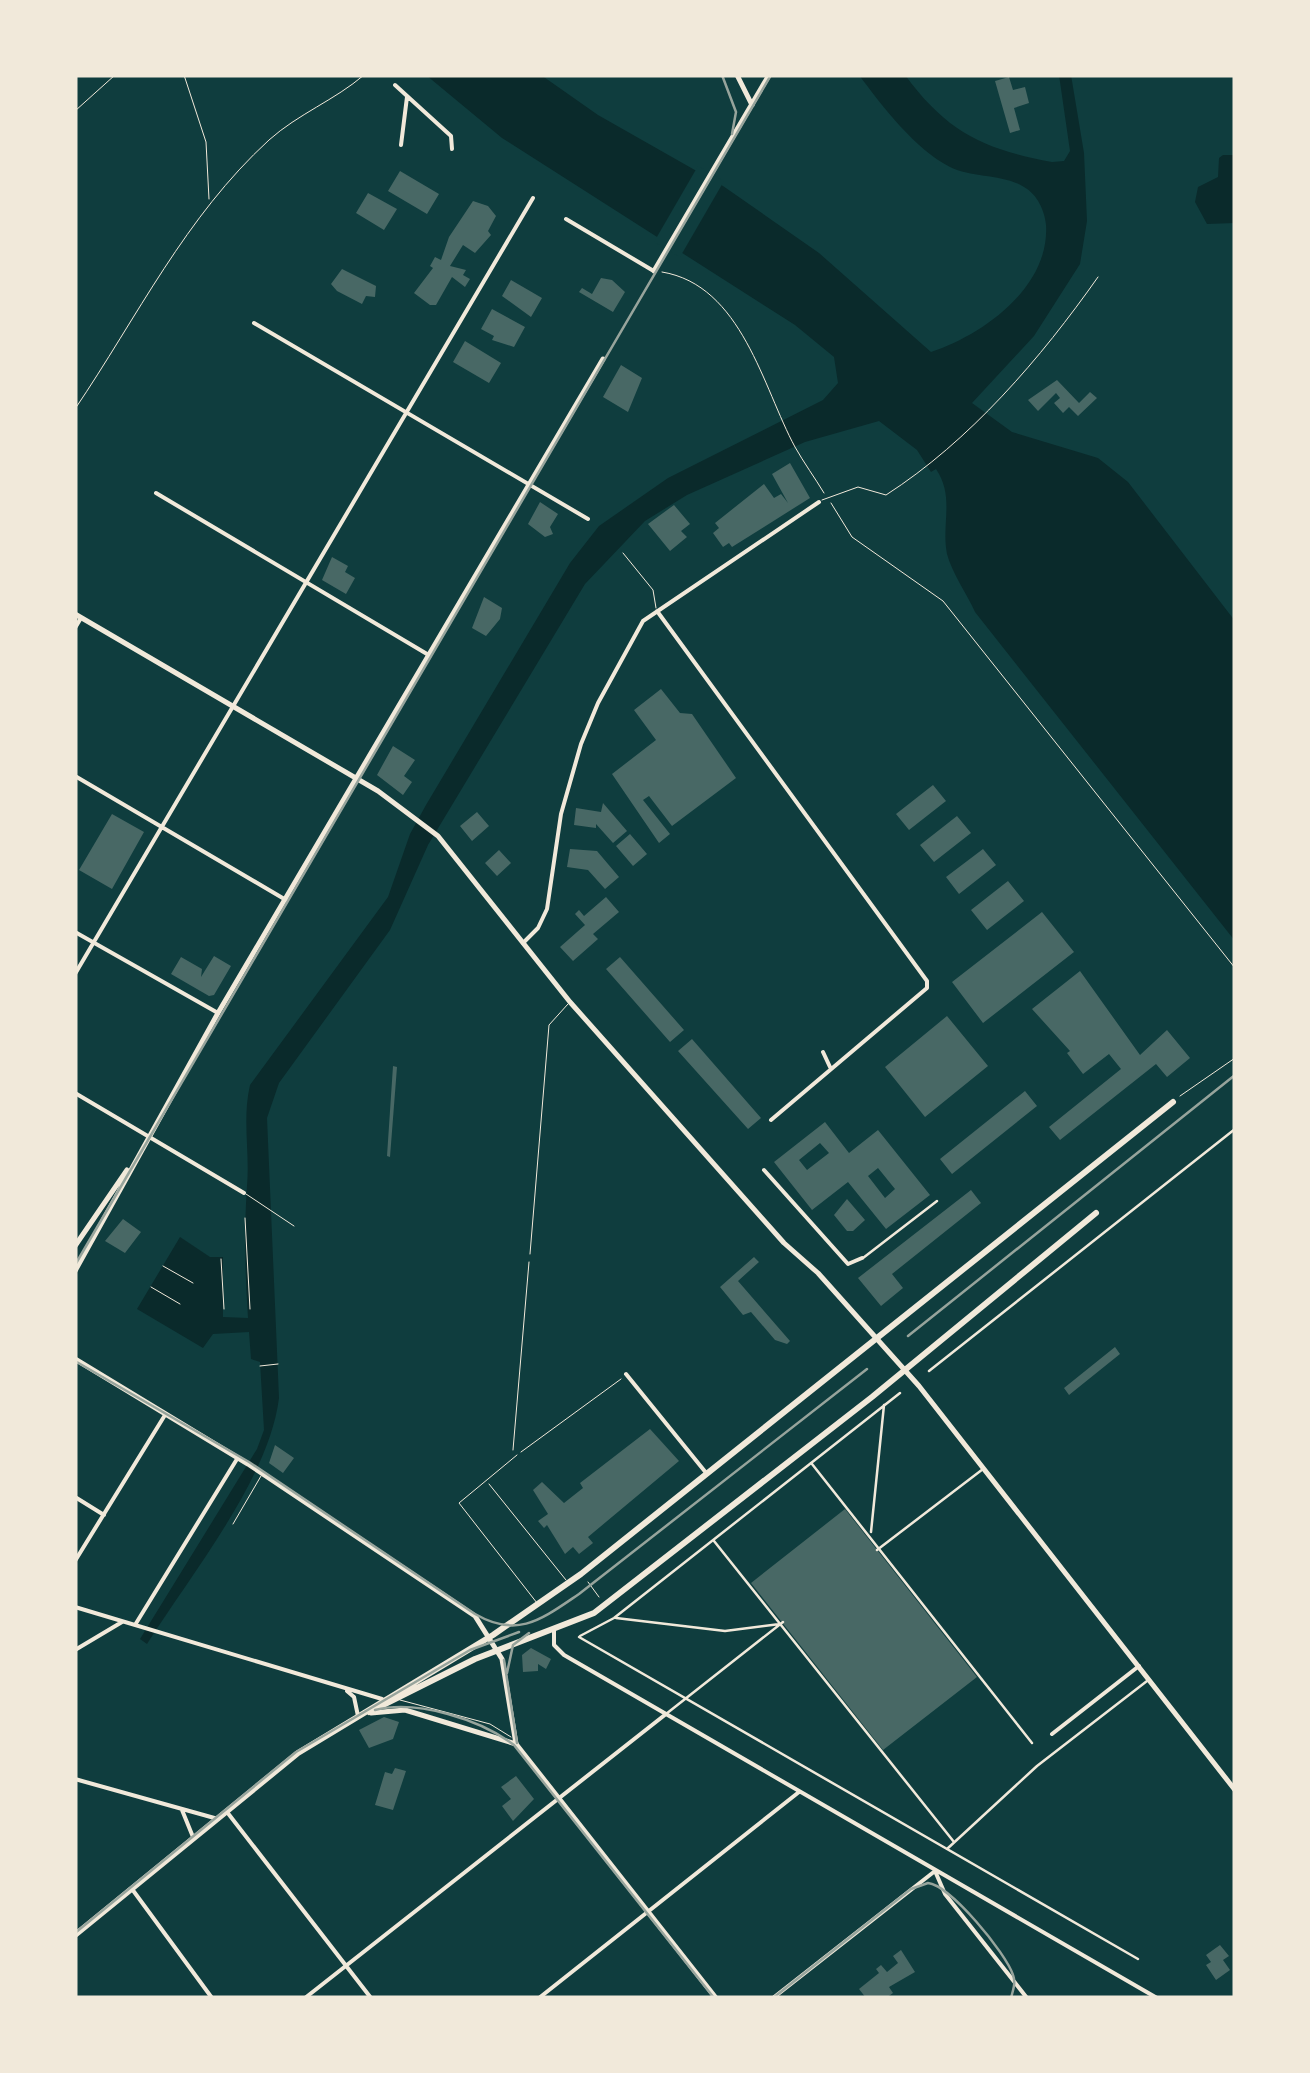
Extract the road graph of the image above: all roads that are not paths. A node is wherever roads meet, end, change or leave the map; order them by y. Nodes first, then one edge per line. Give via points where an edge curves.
1 (737, 75) edge
2 (769, 75) edge
3 (396, 85) dead end
4 (408, 98) junction
5 (752, 105) junction
6 (401, 145) dead end
7 (452, 149) dead end
8 (533, 198) dead end
9 (566, 220) dead end
10 (654, 271) joint
11 (1098, 277) dead end
12 (254, 323) dead end
13 (603, 359) dead end
14 (404, 412) junction
15 (530, 484) junction
16 (156, 494) dead end
17 (819, 502) joint
18 (588, 519) dead end
19 (623, 552) dead end
20 (305, 583) junction
21 (656, 610) junction
22 (78, 616) edge
23 (75, 628) edge
24 (430, 656) junction
25 (232, 705) junction
26 (75, 776) edge
27 (357, 778) junction
28 (161, 827) junction
29 (286, 900) junction
30 (75, 932) edge
31 (94, 943) junction
32 (523, 943) junction
33 (75, 974) edge
34 (570, 1002) junction
35 (218, 1013) junction
36 (824, 1052) dead end
37 (830, 1067) junction
38 (75, 1093) edge
39 (1173, 1102) road end
40 (771, 1120) dead end
41 (1235, 1129) edge
42 (149, 1135) junction
43 (1194, 1161) junction
44 (132, 1164) junction
45 (764, 1170) dead end
46 (1201, 1170) dead end
47 (244, 1192) joint
48 (937, 1201) dead end
49 (1096, 1213) dead end
50 (294, 1226) dead end
51 (76, 1244) edge
52 (530, 1254) road end
53 (862, 1258) joint
54 (75, 1270) edge
55 (983, 1330) junction
56 (989, 1337) dead end
57 (876, 1339) junction
58 (75, 1362) edge
59 (904, 1369) junction
60 (929, 1371) dead end
61 (626, 1374) road end
62 (900, 1393) dead end
63 (884, 1404) junction
64 (165, 1415) junction
65 (517, 1455) road end
66 (238, 1458) junction
67 (811, 1463) junction
68 (984, 1469) junction
69 (260, 1472) junction
70 (707, 1474) junction
71 (486, 1481) junction
72 (75, 1497) edge
73 (104, 1514) junction
74 (233, 1524) dead end
75 (871, 1536) junction
76 (714, 1540) junction
77 (878, 1548) junction
78 (75, 1562) edge
79 (568, 1583) junction
80 (538, 1604) junction
81 (75, 1607) edge
82 (614, 1618) junction
83 (123, 1622) junction
84 (782, 1623) junction
85 (135, 1625) junction
86 (554, 1631) junction
87 (491, 1636) junction
88 (75, 1650) edge
89 (499, 1650) junction
90 (1139, 1666) junction
91 (1150, 1679) junction
92 (344, 1688) junction
93 (382, 1698) junction
94 (685, 1698) junction
95 (400, 1700) junction
96 (666, 1714) junction
97 (358, 1716) junction
98 (1052, 1734) dead end
99 (515, 1742) junction
100 (1032, 1743) dead end
101 (75, 1780) edge
102 (1235, 1790) edge
103 (799, 1792) junction
104 (558, 1798) junction
105 (182, 1810) junction
106 (226, 1812) junction
107 (218, 1819) junction
108 (194, 1838) junction
109 (954, 1842) junction
110 (946, 1850) junction
111 (936, 1871) junction
112 (132, 1889) junction
113 (648, 1912) junction
114 (75, 1935) edge
115 (1138, 1959) dead end
116 (346, 1966) junction
117 (1024, 1995) edge
118 (212, 1998) edge
119 (305, 1998) edge
120 (371, 1998) edge
121 (539, 1998) edge
122 (716, 1998) edge
123 (773, 1998) edge
124 (1015, 1998) edge
125 (1158, 1998) edge

1 - 5 main road
2 - 5 main road
3 - 4 street
4 - 6 street
4 - 7 street via 454,141
5 - 10 main road
8 - 14 street
9 - 10 street
11 - 17 lane via 1038,357 923,468 886,496 858,487
12 - 14 street
13 - 15 main road
14 - 15 street
14 - 20 street
15 - 18 street
15 - 24 main road
16 - 20 street
17 - 21 street
19 - 21 lane via 653,590
20 - 24 street
20 - 25 street
21 - 32 street via 622,654 586,730 560,814 547,909
21 - 37 street via 927,980 926,988
22 - 23 street
22 - 25 main road
24 - 27 main road
25 - 27 main road
25 - 28 street
26 - 28 street
27 - 29 main road
27 - 32 main road via 438,836
28 - 29 street
28 - 31 street
29 - 35 main road
30 - 31 street
31 - 33 street
31 - 35 street
32 - 34 main road
34 - 52 lane via 549,1025
34 - 57 main road
35 - 42 main road
36 - 37 street
37 - 40 street
38 - 42 street
39 - 57 main road
41 - 43 street
42 - 44 main road
42 - 47 street
43 - 46 street
43 - 55 street
44 - 51 main road
44 - 54 main road
45 - 53 street via 848,1264
47 - 50 lane
48 - 53 street
49 - 59 main road
55 - 56 street
55 - 60 street
57 - 59 main road
57 - 70 main road
58 - 64 main road
59 - 68 main road
59 - 86 main road via 605,1605
61 - 70 street
62 - 63 street
63 - 67 street
63 - 75 street
64 - 66 main road
64 - 73 street
65 - 71 lane
66 - 69 main road
66 - 85 street
67 - 75 street
67 - 76 street
68 - 77 street
68 - 90 main road
69 - 74 lane
69 - 87 main road via 469,1611
70 - 79 main road
71 - 79 lane
71 - 80 lane via 459,1503
72 - 73 street
73 - 78 street
75 - 77 street
76 - 82 street
76 - 84 street
77 - 100 street
79 - 80 main road
80 - 87 main road
81 - 83 street
82 - 84 street via 724,1631
82 - 94 street via 579,1637
83 - 85 street
83 - 88 street
84 - 94 street
84 - 109 street
85 - 92 street
86 - 89 main road
86 - 96 street via 554,1645 564,1655
87 - 89 main road
87 - 93 main road
89 - 95 main road
89 - 99 main road
90 - 91 main road
90 - 98 street
91 - 102 main road
91 - 109 street via 1037,1766
92 - 93 street
92 - 97 street
93 - 95 lane
93 - 97 main road
94 - 96 street
94 - 110 street
95 - 97 main road
95 - 99 lane via 490,1724
96 - 103 street
96 - 104 street
97 - 99 main road via 406,1710
97 - 106 main road via 298,1753
99 - 104 main road
101 - 105 street
103 - 111 street
103 - 113 street
104 - 113 main road
104 - 116 street
105 - 107 street
105 - 108 street
106 - 107 main road
106 - 116 street
107 - 108 main road
108 - 112 main road
109 - 110 street
110 - 115 street
111 - 117 street via 945,1894
111 - 123 street
111 - 125 street
112 - 114 main road
112 - 118 street
113 - 121 street
113 - 122 main road
116 - 119 street
116 - 120 street
117 - 124 street

